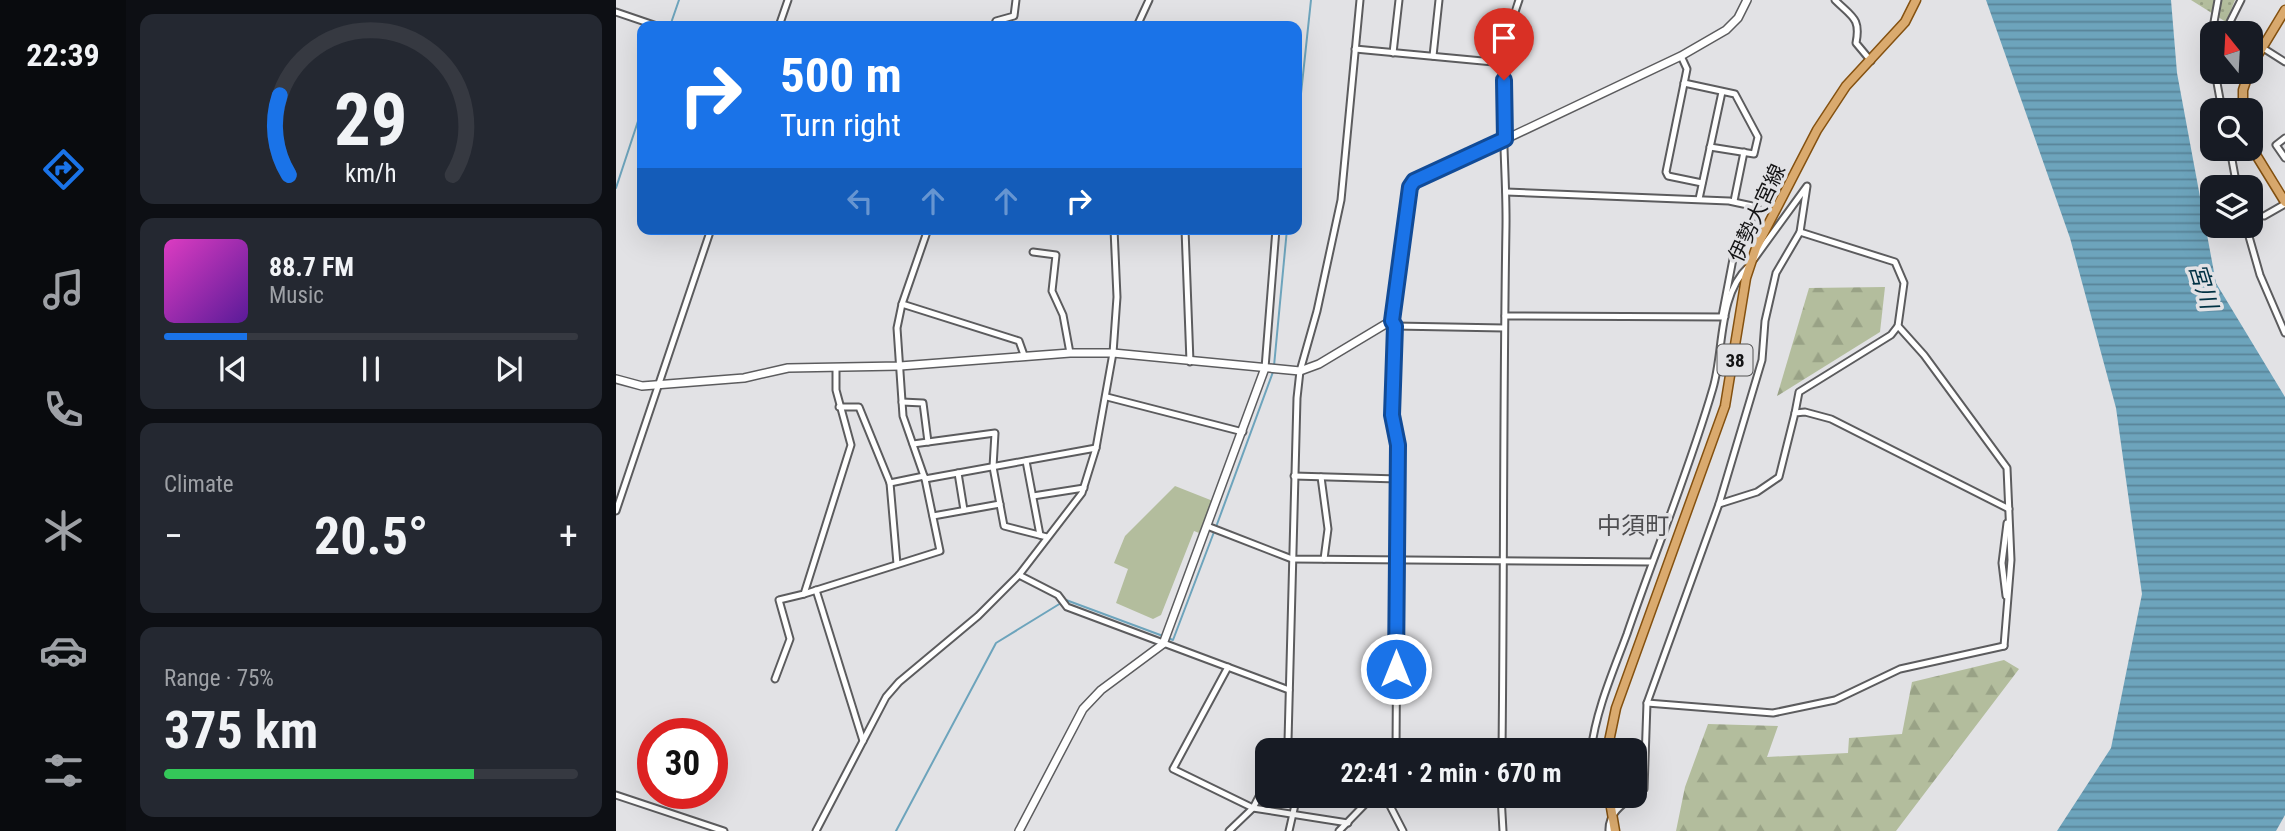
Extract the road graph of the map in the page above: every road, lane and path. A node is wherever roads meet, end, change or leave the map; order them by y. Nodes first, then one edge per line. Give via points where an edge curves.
1 (788, 0) edge
2 (1016, 0) edge
3 (1149, 0) edge
4 (1360, 0) edge
5 (1399, 0) edge
6 (1439, 0) edge
7 (1519, 0) edge
8 (1747, 0) edge
9 (1835, 0) edge
10 (1916, 0) edge
11 (2218, 0) edge
12 (2240, 1) edge
13 (2285, 10) edge
14 (616, 12) edge
15 (642, 21) edge
16 (781, 21) edge
17 (996, 21) edge
18 (1139, 21) edge
19 (2214, 21) edge
20 (2230, 21) edge
21 (2263, 48) joint
22 (1355, 49) junction
23 (1393, 53) junction
24 (1433, 56) junction
25 (1681, 56) junction
26 (1871, 61) junction
27 (2285, 62) edge
28 (1504, 63) junction
29 (1684, 83) junction
30 (1722, 92) junction
31 (2285, 138) edge
32 (1505, 139) junction
33 (1710, 147) junction
34 (1744, 152) junction
35 (2285, 158) edge
36 (2260, 161) edge
37 (1702, 183) junction
38 (1506, 192) junction
39 (1699, 199) junction
40 (1734, 201) junction
41 (2285, 203) edge
42 (2264, 216) dead end
43 (1800, 232) junction
44 (709, 235) edge
45 (926, 235) edge
46 (1114, 235) edge
47 (1185, 235) edge
48 (1276, 235) edge
49 (2249, 238) edge
50 (1033, 252) dead end
51 (1751, 264) junction
52 (902, 304) junction
53 (1504, 316) junction
54 (1724, 316) junction
55 (1394, 323) junction
56 (1898, 326) junction
57 (1504, 328) junction
58 (2285, 333) edge
59 (1070, 353) junction
60 (1113, 353) junction
61 (1024, 355) junction
62 (1190, 362) junction
63 (900, 366) junction
64 (836, 368) junction
65 (1268, 368) junction
66 (1300, 371) junction
67 (616, 379) edge
68 (659, 384) junction
69 (1107, 397) junction
70 (902, 402) junction
71 (839, 407) junction
72 (1795, 413) junction
73 (1244, 432) junction
74 (928, 442) junction
75 (913, 444) junction
76 (1096, 448) junction
77 (1026, 461) junction
78 (993, 467) junction
79 (958, 473) junction
80 (1294, 476) junction
81 (1321, 477) junction
82 (925, 478) junction
83 (1398, 479) junction
84 (890, 482) junction
85 (1084, 488) junction
86 (1033, 496) junction
87 (1000, 504) junction
88 (1719, 504) junction
89 (2009, 507) junction
90 (964, 510) junction
91 (616, 511) edge
92 (933, 516) junction
93 (1209, 527) junction
94 (1043, 536) junction
95 (1292, 559) junction
96 (1324, 559) junction
97 (1396, 561) junction
98 (1503, 561) junction
99 (1652, 562) junction
100 (897, 564) junction
101 (1019, 575) junction
102 (816, 590) junction
103 (804, 594) junction
104 (1165, 640) junction
105 (1228, 667) junction
106 (775, 679) dead end
107 (1289, 690) junction
108 (1647, 703) junction
109 (1288, 738) edge
110 (1396, 738) edge
111 (1502, 738) edge
112 (1594, 738) edge
113 (1610, 738) edge
114 (863, 741) junction
115 (616, 795) edge
116 (1255, 803) edge
117 (1252, 808) junction
118 (1295, 808) edge
119 (1362, 808) edge
120 (1391, 808) edge
121 (1502, 808) edge
122 (1611, 808) edge
123 (1294, 812) junction
124 (1612, 814) junction
125 (1348, 823) junction
126 (1022, 830) edge
127 (724, 831) edge
128 (816, 831) edge
129 (1229, 831) edge
130 (1289, 831) edge
131 (1339, 831) edge
132 (1403, 831) edge
133 (1503, 831) edge
134 (1609, 831) edge
135 (1615, 831) edge

1 - 16 street
2 - 17 street via 1014,16
3 - 18 street
4 - 22 street
5 - 23 street
6 - 24 street
7 - 28 street
8 - 25 street via 1726,30
9 - 26 street via 1857,21 1856,44
10 - 26 main road, 伊勢大宮線 / 38 via 1905,22
11 - 19 street
12 - 20 street
13 - 21 main road
14 - 15 street
21 - 27 street
22 - 23 street
22 - 66 street via 1341,200
23 - 24 street
24 - 28 street
25 - 29 street via 1686,69
25 - 32 street
26 - 51 main road, 伊勢大宮線 / 38 via 1846,86 1817,130
28 - 32 street
29 - 30 street
29 - 37 street via 1666,172
30 - 33 street
30 - 34 street via 1735,94 1758,137 1755,154
31 - 35 street via 2276,145
32 - 38 street
32 - 55 street via 1411,184
33 - 34 street
33 - 37 street
34 - 40 street
36 - 41 main road
37 - 39 street
38 - 39 street
38 - 53 street
39 - 40 street
40 - 54 street via 1757,207 1733,259
41 - 42 street
43 - 51 street via 1807,186
43 - 56 street via 1895,262 1904,283
43 - 88 street via 1776,272 1762,360
44 - 68 street
45 - 52 street
46 - 60 street
47 - 62 street
48 - 65 street
49 - 58 street
50 - 59 street via 1056,255 1052,291 1063,315
51 - 54 street via 1742,272
51 - 113 main road, 伊勢大宮線 / 38 via 1725,406 1616,708
52 - 61 street via 1019,341
52 - 63 street via 897,328
53 - 54 street
53 - 57 street
54 - 99 street via 1718,371 1700,433
55 - 57 street
55 - 66 street via 1371,330
55 - 83 street via 1392,415
56 - 72 street via 1891,335 1799,392
56 - 89 street via 2007,468
57 - 98 street
59 - 60 street
59 - 61 street
60 - 62 street
60 - 69 street
61 - 63 street
62 - 65 street
63 - 64 street
63 - 70 street
64 - 68 street via 788,368 744,379
64 - 71 street
65 - 66 street
65 - 73 street
66 - 80 street
67 - 68 street via 642,386
68 - 91 street
69 - 73 street
69 - 76 street
70 - 74 street via 923,403
70 - 75 street
71 - 84 street via 859,407
71 - 103 street via 851,445
72 - 88 street via 1779,477 1757,492
72 - 89 street via 1831,419
73 - 93 street
74 - 75 street
74 - 78 street via 995,433
75 - 82 street
76 - 77 street
76 - 85 street
77 - 78 street
77 - 86 street
78 - 79 street
78 - 87 street
79 - 82 street
79 - 90 street
80 - 81 street
80 - 95 street
81 - 83 street
81 - 96 street via 1328,529
82 - 84 street
82 - 92 street
83 - 97 street
84 - 100 street
85 - 86 street
85 - 94 street
86 - 94 street
87 - 90 street
87 - 94 street via 1004,526
88 - 108 street
89 - 108 street via 2002,563 2008,607 2004,646 1900,669 1835,700 1773,713
90 - 92 street
92 - 100 street via 940,551
93 - 95 street
93 - 104 street
94 - 101 street
95 - 96 street
95 - 107 street
96 - 97 street
97 - 98 street
97 - 110 street
98 - 99 street
98 - 111 street
99 - 112 street
100 - 102 street
101 - 104 street via 1063,602
101 - 114 street via 978,616 898,682
102 - 103 street
102 - 114 street
103 - 106 street via 779,600 790,639
104 - 105 street
104 - 126 street via 1090,700
105 - 107 street
105 - 117 street via 1173,769
107 - 109 street
108 - 124 street via 1644,789
114 - 128 street
115 - 127 street
116 - 117 street
117 - 123 street
117 - 129 street
118 - 123 street
119 - 125 street
120 - 132 street
121 - 133 street
122 - 124 main road
123 - 125 street
123 - 130 street
124 - 134 street
124 - 135 main road
125 - 131 street

